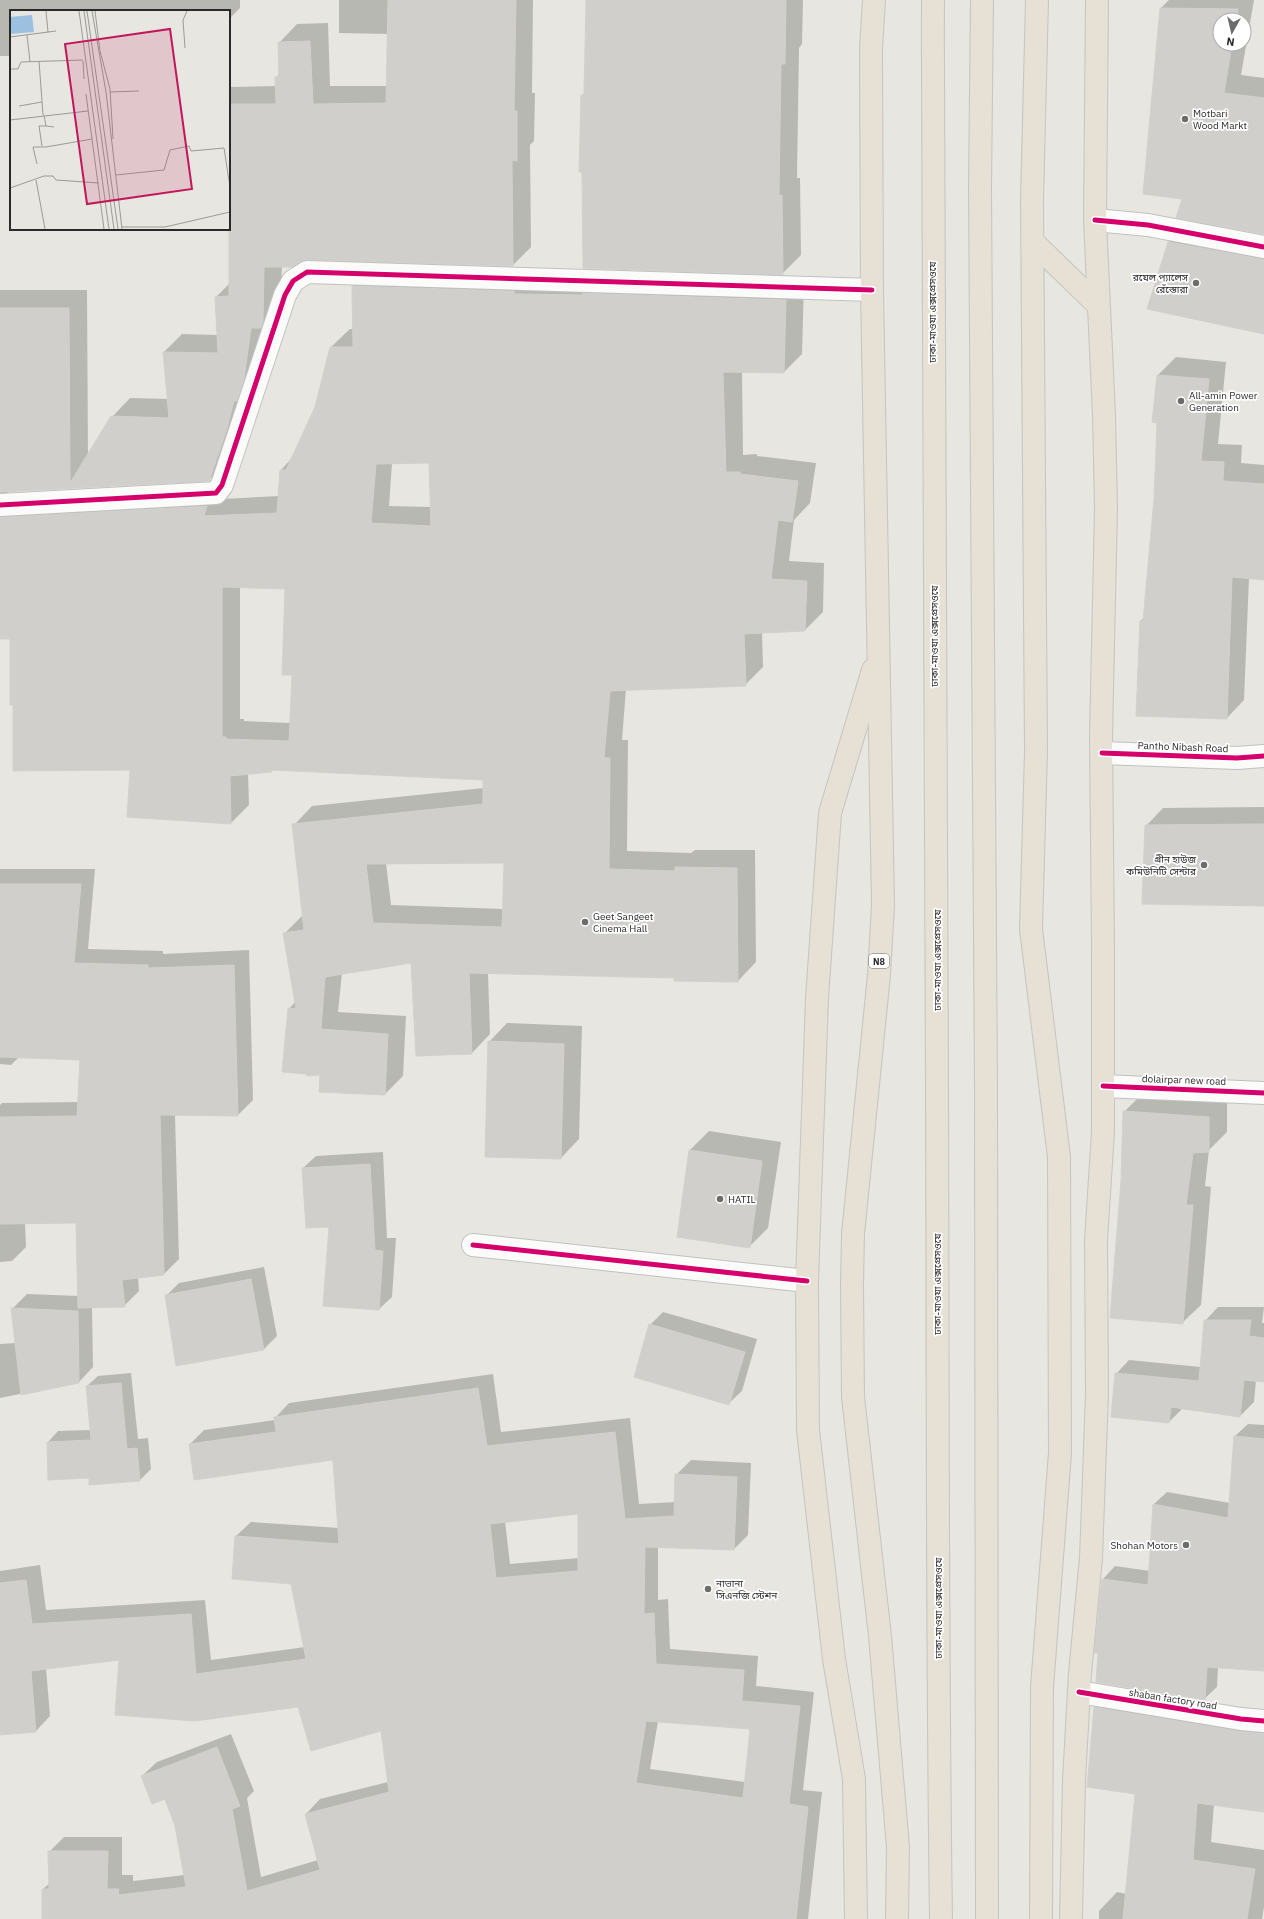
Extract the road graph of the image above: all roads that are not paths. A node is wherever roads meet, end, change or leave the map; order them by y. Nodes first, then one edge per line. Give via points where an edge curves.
1 (874, 0) edge
2 (933, 0) edge
3 (982, 0) edge
4 (1037, 0) edge
5 (1097, 0) edge
6 (1094, 220) junction
7 (1033, 242) junction
8 (1264, 247) edge
9 (872, 290) junction
10 (1098, 305) junction
11 (0, 505) edge
12 (878, 652) junction
13 (1102, 753) junction
14 (1264, 756) edge
15 (1103, 1086) junction
16 (1264, 1093) edge
17 (472, 1245) dead end
18 (808, 1281) junction
19 (1079, 1692) junction
20 (1264, 1721) edge
21 (856, 1919) edge
22 (897, 1919) edge
23 (941, 1919) edge
24 (987, 1919) edge
25 (1041, 1919) edge
26 (1071, 1919) edge

1 - 9 highway, N8 via 871,48
2 - 23 highway, ঢাকা-মাওয়া এক্সপ্রেসওয়ে via 938,1682
3 - 24 highway via 980,196 986,1113
4 - 7 highway
5 - 6 highway
6 - 8 street via 1148,225
6 - 10 highway
7 - 10 highway
7 - 25 highway via 1036,751 1031,928 1059,1157 1060,1446 1042,1687
9 - 11 street via 307,272 293,281 285,295 222,485 216,493
9 - 12 highway, N8
10 - 13 highway via 1106,508
12 - 18 highway via 830,813 817,998
12 - 22 highway, N8 via 883,905 853,1234 853,1397 882,1660 898,1847
13 - 14 street, Pantho Nibash Road via 1237,758
13 - 15 highway
15 - 16 street, dolairpar new road
15 - 19 highway via 1103,1132 1096,1240 1097,1394 1091,1558
17 - 18 street
18 - 21 highway via 808,1430 834,1659 854,1779
19 - 20 street, shaban factory road
19 - 26 highway

